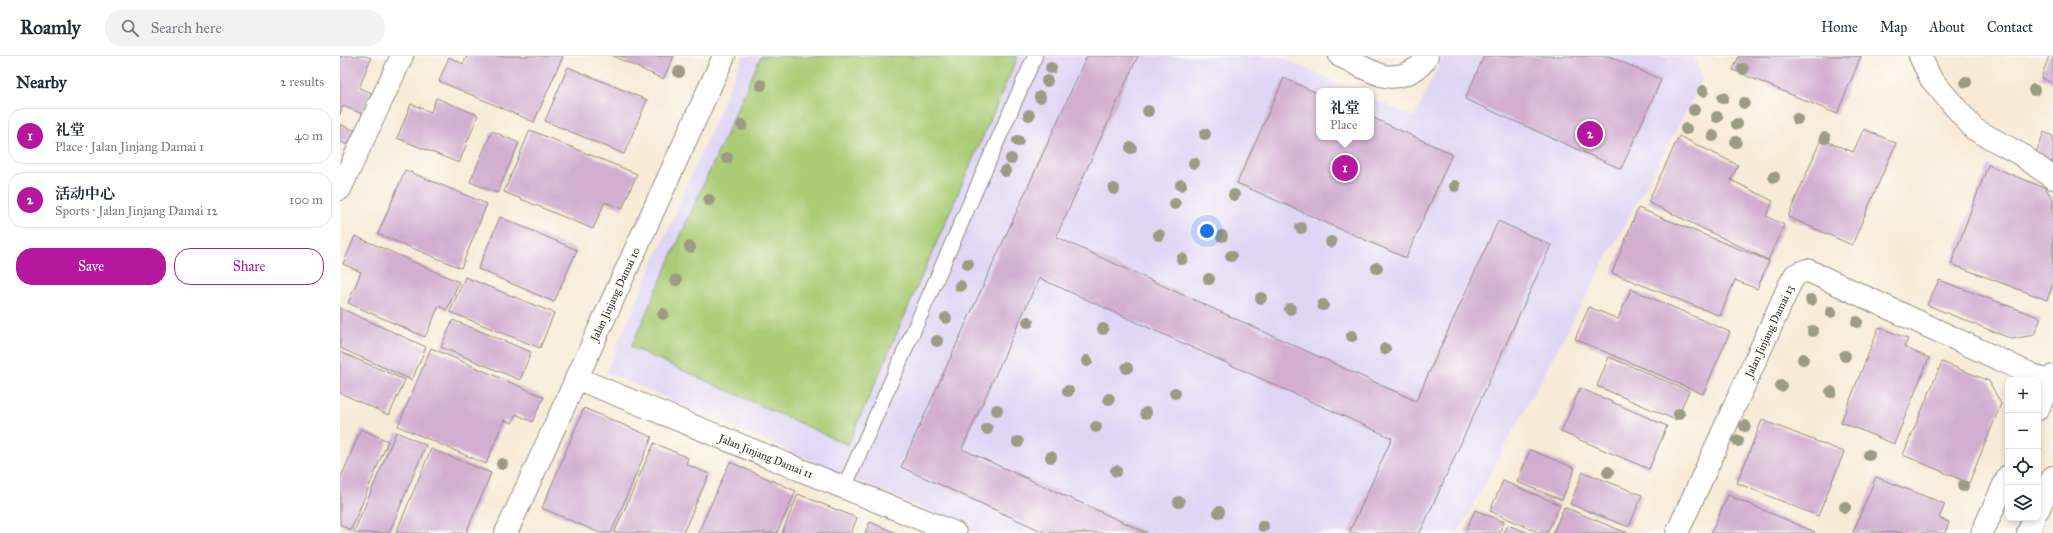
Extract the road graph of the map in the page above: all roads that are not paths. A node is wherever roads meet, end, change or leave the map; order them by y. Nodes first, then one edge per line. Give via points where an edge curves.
1 (402, 56) edge
2 (724, 56) edge
3 (1035, 56) edge
4 (1340, 56) edge
5 (1920, 56) edge
6 (1425, 59) edge
7 (2053, 178) edge
8 (340, 188) edge
9 (576, 378) junction
10 (2051, 379) edge
11 (2041, 402) edge
12 (2053, 476) edge
13 (2005, 483) edge
14 (844, 488) junction
15 (2041, 503) edge
16 (2033, 521) edge
17 (506, 533) edge
18 (955, 533) edge
19 (1677, 533) edge
20 (1982, 533) edge
21 (2028, 533) edge

1 - 8 street
2 - 9 street, Jalan Jinjang Damai 10
3 - 14 lane
4 - 6 street via 1386,76 1408,74
5 - 7 street via 1930,79 1974,129 2020,154
9 - 14 street, Jalan Jinjang Damai 11
9 - 17 street, Jalan Jinjang Damai 10
10 - 11 street
10 - 19 street, Jalan Jinjang Damai 13 via 1807,270 1795,275 1790,284
12 - 15 street
13 - 20 street
14 - 18 street, Jalan Jinjang Damai 11
16 - 21 street

